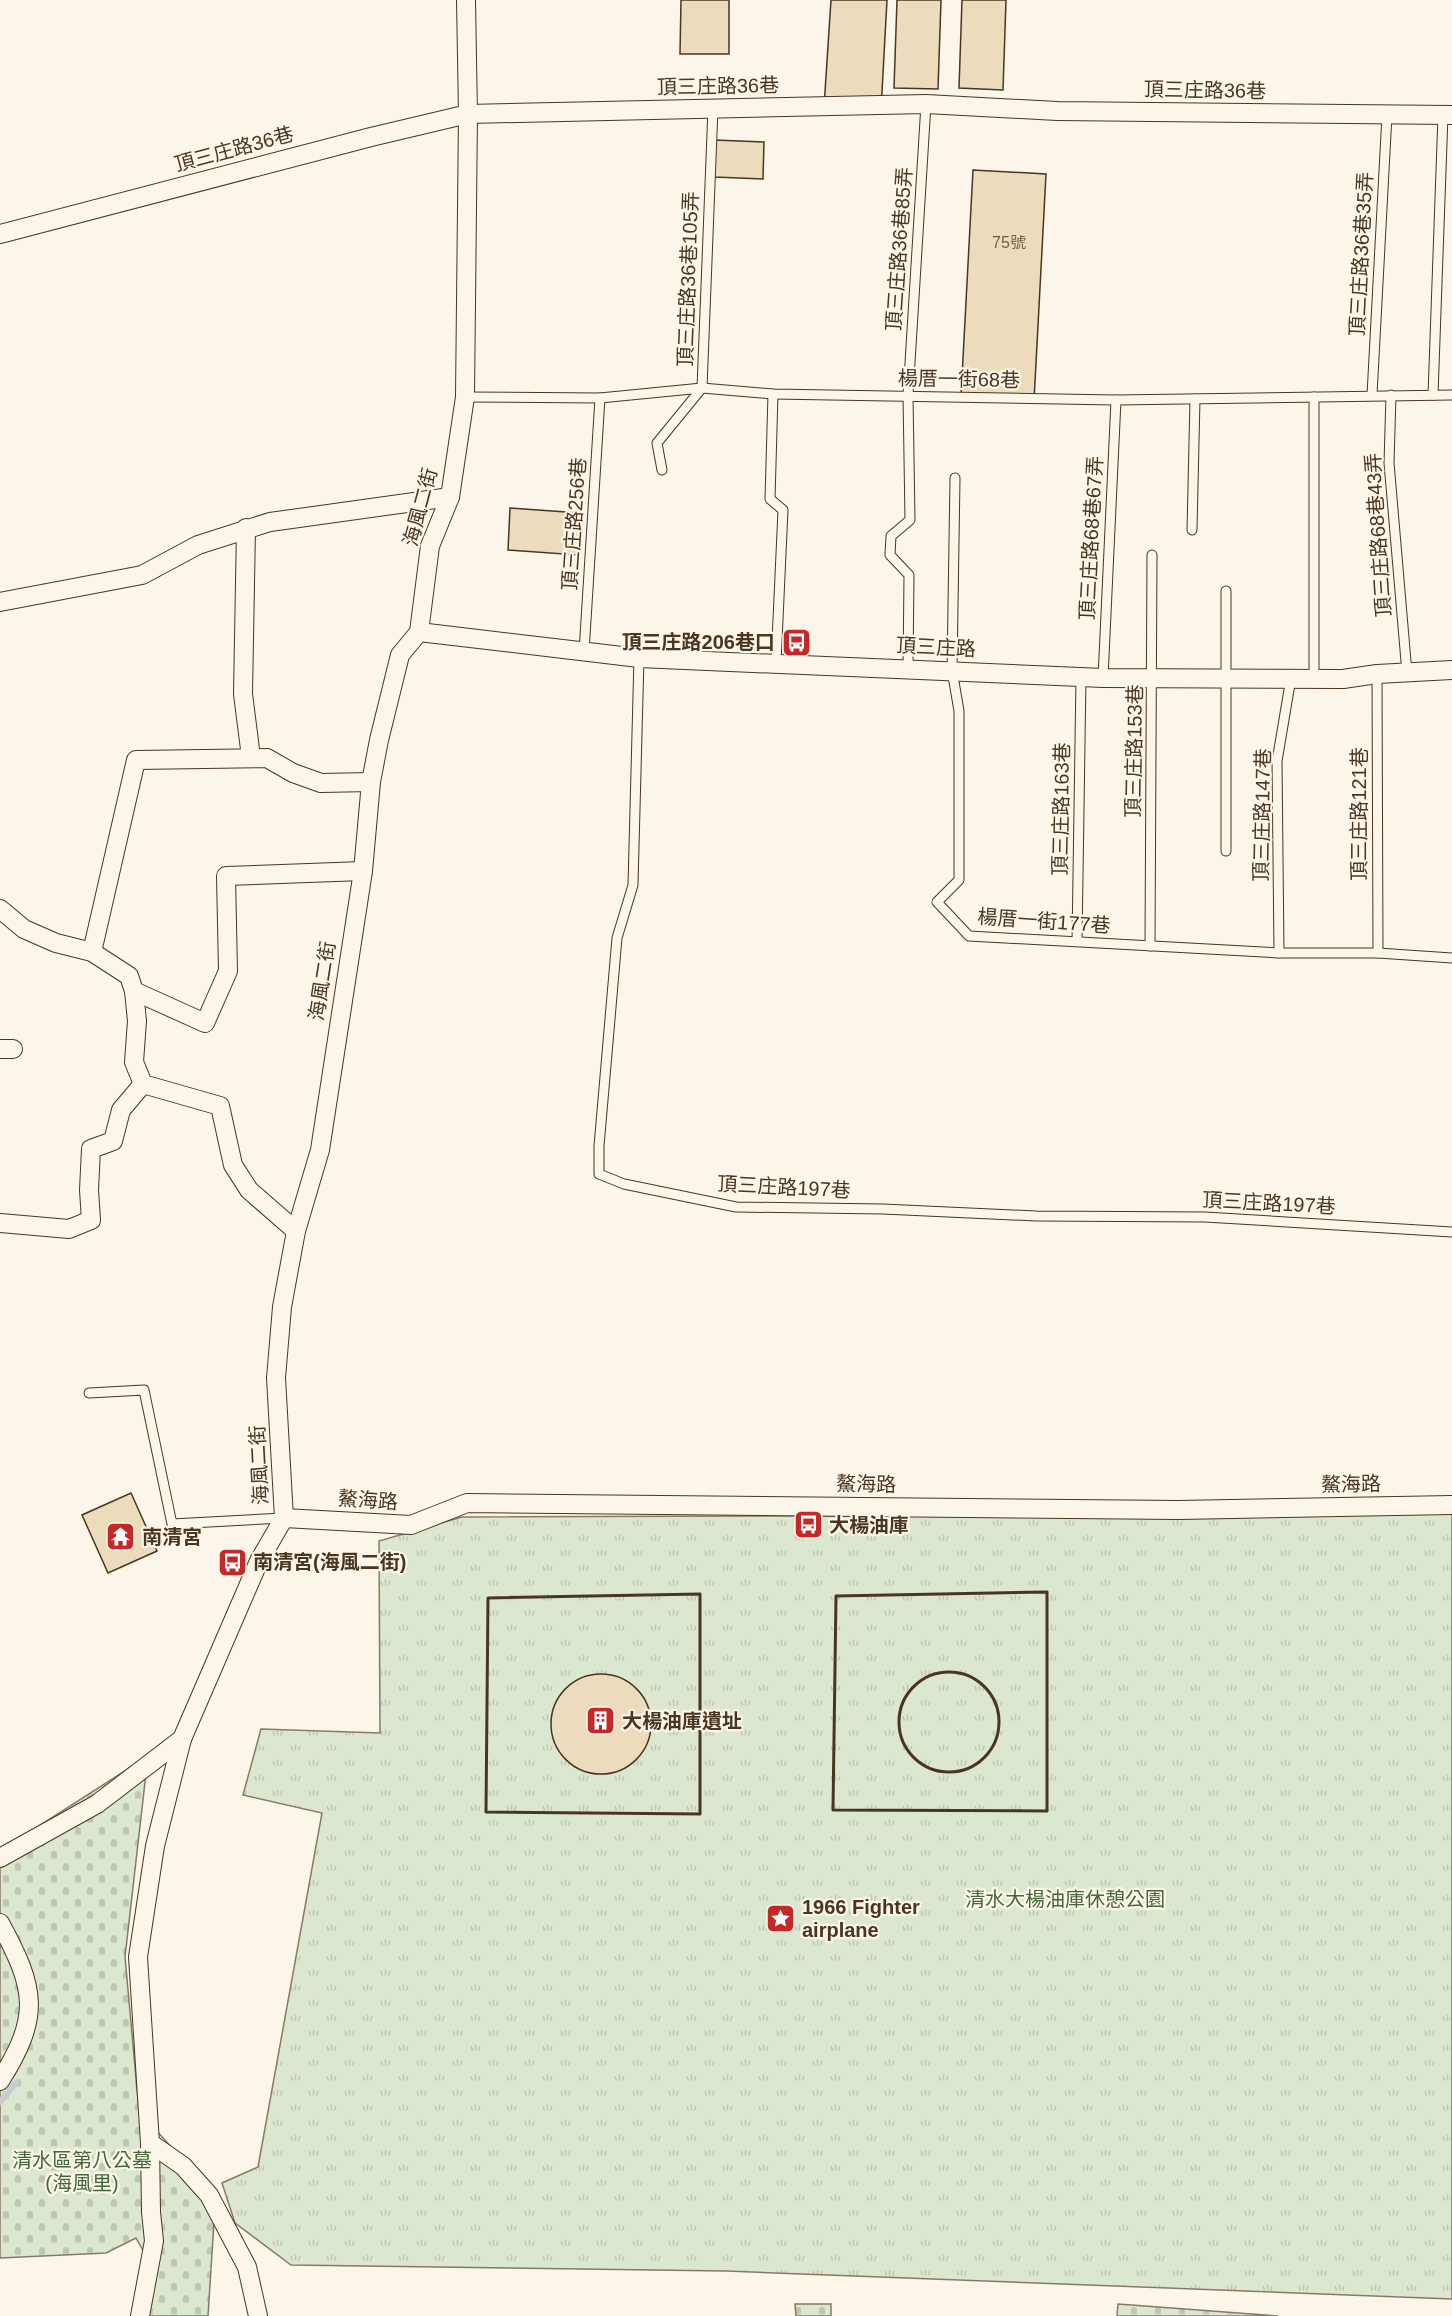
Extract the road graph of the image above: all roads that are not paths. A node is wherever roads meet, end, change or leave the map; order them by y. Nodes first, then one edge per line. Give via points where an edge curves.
1 (466, 0) edge
2 (926, 104) junction
3 (713, 108) junction
4 (468, 114) junction
5 (1387, 115) junction
6 (1448, 115) edge
7 (0, 234) edge
8 (702, 388) junction
9 (773, 394) junction
10 (908, 395) junction
11 (1372, 395) junction
12 (1390, 395) junction
13 (1433, 395) junction
14 (1452, 395) edge
15 (465, 397) junction
16 (1314, 397) junction
17 (600, 398) junction
18 (1195, 399) junction
19 (1116, 400) junction
20 (662, 470) dead end
21 (955, 478) dead end
22 (450, 497) junction
23 (246, 528) junction
24 (1192, 530) dead end
25 (1152, 555) dead end
26 (1226, 591) dead end
27 (0, 602) edge
28 (419, 632) junction
29 (584, 652) junction
30 (639, 658) junction
31 (776, 663) junction
32 (908, 669) junction
33 (952, 670) junction
34 (1452, 670) edge
35 (1407, 673) junction
36 (1377, 675) junction
37 (1081, 677) junction
38 (1103, 678) junction
39 (1153, 678) junction
40 (1291, 678) junction
41 (1314, 678) junction
42 (1227, 679) junction
43 (251, 757) junction
44 (371, 782) junction
45 (1226, 851) dead end
46 (363, 870) junction
47 (0, 909) edge
48 (1077, 941) junction
49 (1150, 946) junction
50 (92, 952) junction
51 (1279, 953) junction
52 (1378, 953) junction
53 (1452, 958) edge
54 (134, 991) junction
55 (143, 1084) junction
56 (0, 1223) edge
57 (296, 1231) junction
58 (1452, 1232) edge
59 (89, 1393) dead end
60 (1452, 1505) edge
61 (284, 1518) junction
62 (182, 1738) junction
63 (0, 1858) edge
64 (0, 1923) edge
65 (0, 2082) edge
66 (150, 2143) junction
67 (140, 2316) edge
68 (258, 2316) edge

1 - 4 street, 海風二街
2 - 3 street, 頂三庄路36巷
2 - 5 street, 頂三庄路36巷 via 1057,111
2 - 10 lane, 頂三庄路36巷85弄
3 - 4 street, 頂三庄路36巷
3 - 8 lane, 頂三庄路36巷105弄
4 - 7 street, 頂三庄路36巷
4 - 15 street, 海風二街
5 - 6 street, 頂三庄路36巷
5 - 11 lane, 頂三庄路36巷35弄
6 - 13 lane
8 - 9 lane, 楊厝一街68巷
8 - 17 lane, 楊厝一街68巷
8 - 20 lane, 頂三庄路36巷105弄 via 657,443
9 - 10 lane, 楊厝一街68巷
9 - 31 lane via 770,499 783,510
10 - 19 lane, 楊厝一街68巷
10 - 32 lane, 頂三庄路36巷85弄 via 910,520 891,536 890,555 909,575
11 - 12 lane, 楊厝一街68巷
11 - 16 lane, 楊厝一街68巷
12 - 13 lane, 楊厝一街68巷
12 - 35 lane, 頂三庄路68巷43弄 via 1389,463
13 - 14 lane, 楊厝一街68巷
15 - 17 lane, 楊厝一街68巷
15 - 22 street, 海風二街
16 - 18 lane, 楊厝一街68巷
16 - 41 lane
17 - 29 lane, 頂三庄路256巷
18 - 19 lane, 楊厝一街68巷
18 - 24 lane
19 - 38 lane, 頂三庄路68巷67弄
21 - 33 lane, 楊厝一街177巷
22 - 23 street
22 - 28 street, 海風二街 via 430,546
23 - 27 street via 198,545 142,575
23 - 43 street via 243,694
25 - 39 lane, 頂三庄路153巷
26 - 42 lane
28 - 29 street, 頂三庄路
28 - 44 street, 海風二街 via 400,655
29 - 30 street, 頂三庄路
30 - 31 street, 頂三庄路
30 - 58 lane, 頂三庄路197巷 via 633,885 617,938 599,1174 624,1184 736,1207 1205,1217
31 - 32 street, 頂三庄路
32 - 33 street, 頂三庄路
33 - 37 street, 頂三庄路
33 - 48 lane, 楊厝一街177巷 via 959,711 959,880 937,902 969,936
34 - 35 street, 頂三庄路
35 - 36 street, 頂三庄路
36 - 41 street, 頂三庄路
36 - 52 lane, 頂三庄路121巷
37 - 38 street, 頂三庄路
37 - 48 lane, 頂三庄路163巷
38 - 39 street, 頂三庄路
39 - 42 street, 頂三庄路
39 - 49 lane, 頂三庄路153巷
40 - 41 street, 頂三庄路
40 - 42 street, 頂三庄路
40 - 51 lane, 頂三庄路147巷 via 1277,761
42 - 45 lane
43 - 44 street via 267,758 321,783
43 - 50 street via 136,760
44 - 46 street, 海風二街
46 - 54 street via 226,876 228,971 205,1023
46 - 57 street, 海風二街 via 320,1150
47 - 50 street via 24,928 56,943
48 - 49 lane, 楊厝一街177巷
49 - 51 lane, 楊厝一街177巷
50 - 54 street via 129,976
51 - 52 lane, 楊厝一街177巷
52 - 53 lane, 楊厝一街177巷
54 - 55 street via 135,1062
55 - 56 street via 121,1110 113,1141 91,1149 90,1220 69,1229
55 - 57 street via 220,1106 233,1165 249,1190
57 - 61 street, 海風二街 via 282,1307 276,1378
59 - 61 lane via 144,1390 172,1524
60 - 61 street, 鰲海路 via 1179,1510 467,1503 411,1525
61 - 62 street, 海風二街 via 259,1561
62 - 63 street, 海風二街 via 97,1804
62 - 66 street via 155,1846 138,1957
64 - 65 street via 20,1959 28,1986 28,2024 17,2055
66 - 67 street via 154,2241
66 - 68 street via 183,2166 209,2195 247,2267

